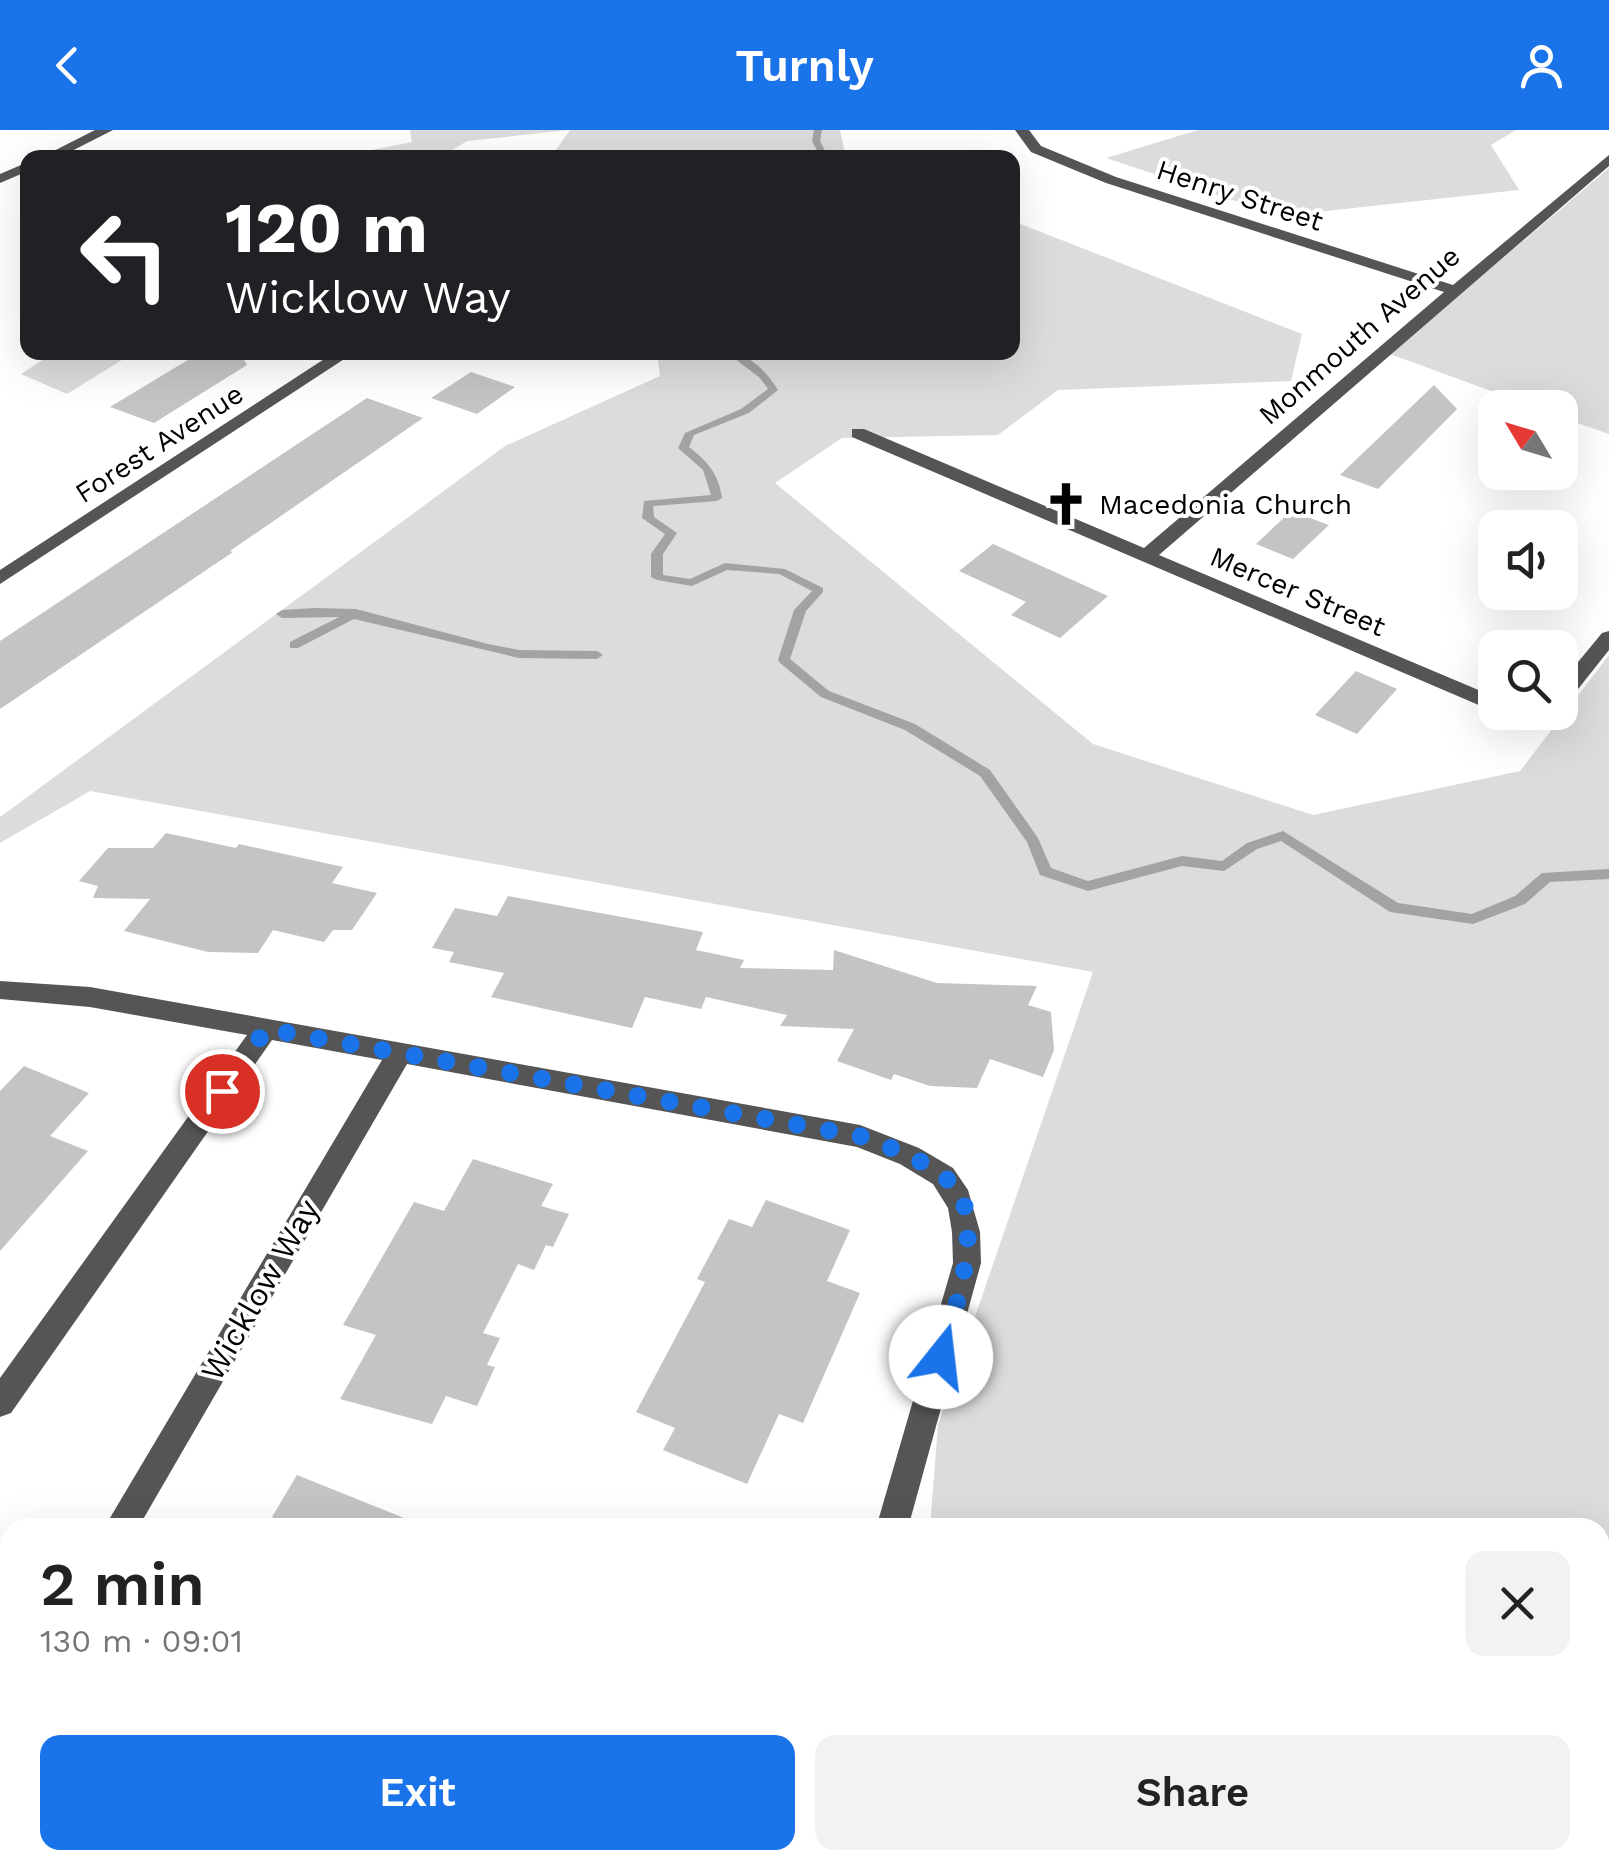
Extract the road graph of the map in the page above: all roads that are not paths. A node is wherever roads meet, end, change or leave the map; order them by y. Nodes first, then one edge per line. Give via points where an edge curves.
1 (106, 130) edge
2 (1022, 130) edge
3 (63, 150) edge
4 (1609, 159) edge
5 (1452, 290) junction
6 (334, 360) edge
7 (858, 433) dead end
8 (1146, 556) junction
9 (0, 578) edge
10 (1609, 637) edge
11 (1578, 676) edge
12 (1478, 698) edge
13 (0, 990) edge
14 (266, 1029) junction
15 (400, 1052) junction
16 (0, 1403) edge
17 (126, 1518) edge
18 (895, 1518) edge

1 - 3 street
2 - 5 street, Henry Street via 1036,149 1111,180
4 - 5 street, Monmouth Avenue via 1588,184
5 - 8 street, Monmouth Avenue
6 - 9 street, Forest Avenue
7 - 8 street, Mercer Street
8 - 12 street, Mercer Street
10 - 11 street
13 - 14 street via 90,997
14 - 15 street
14 - 16 street
15 - 17 street, Wicklow Way
15 - 18 street via 860,1136 922,1162 954,1184 968,1220 968,1263

